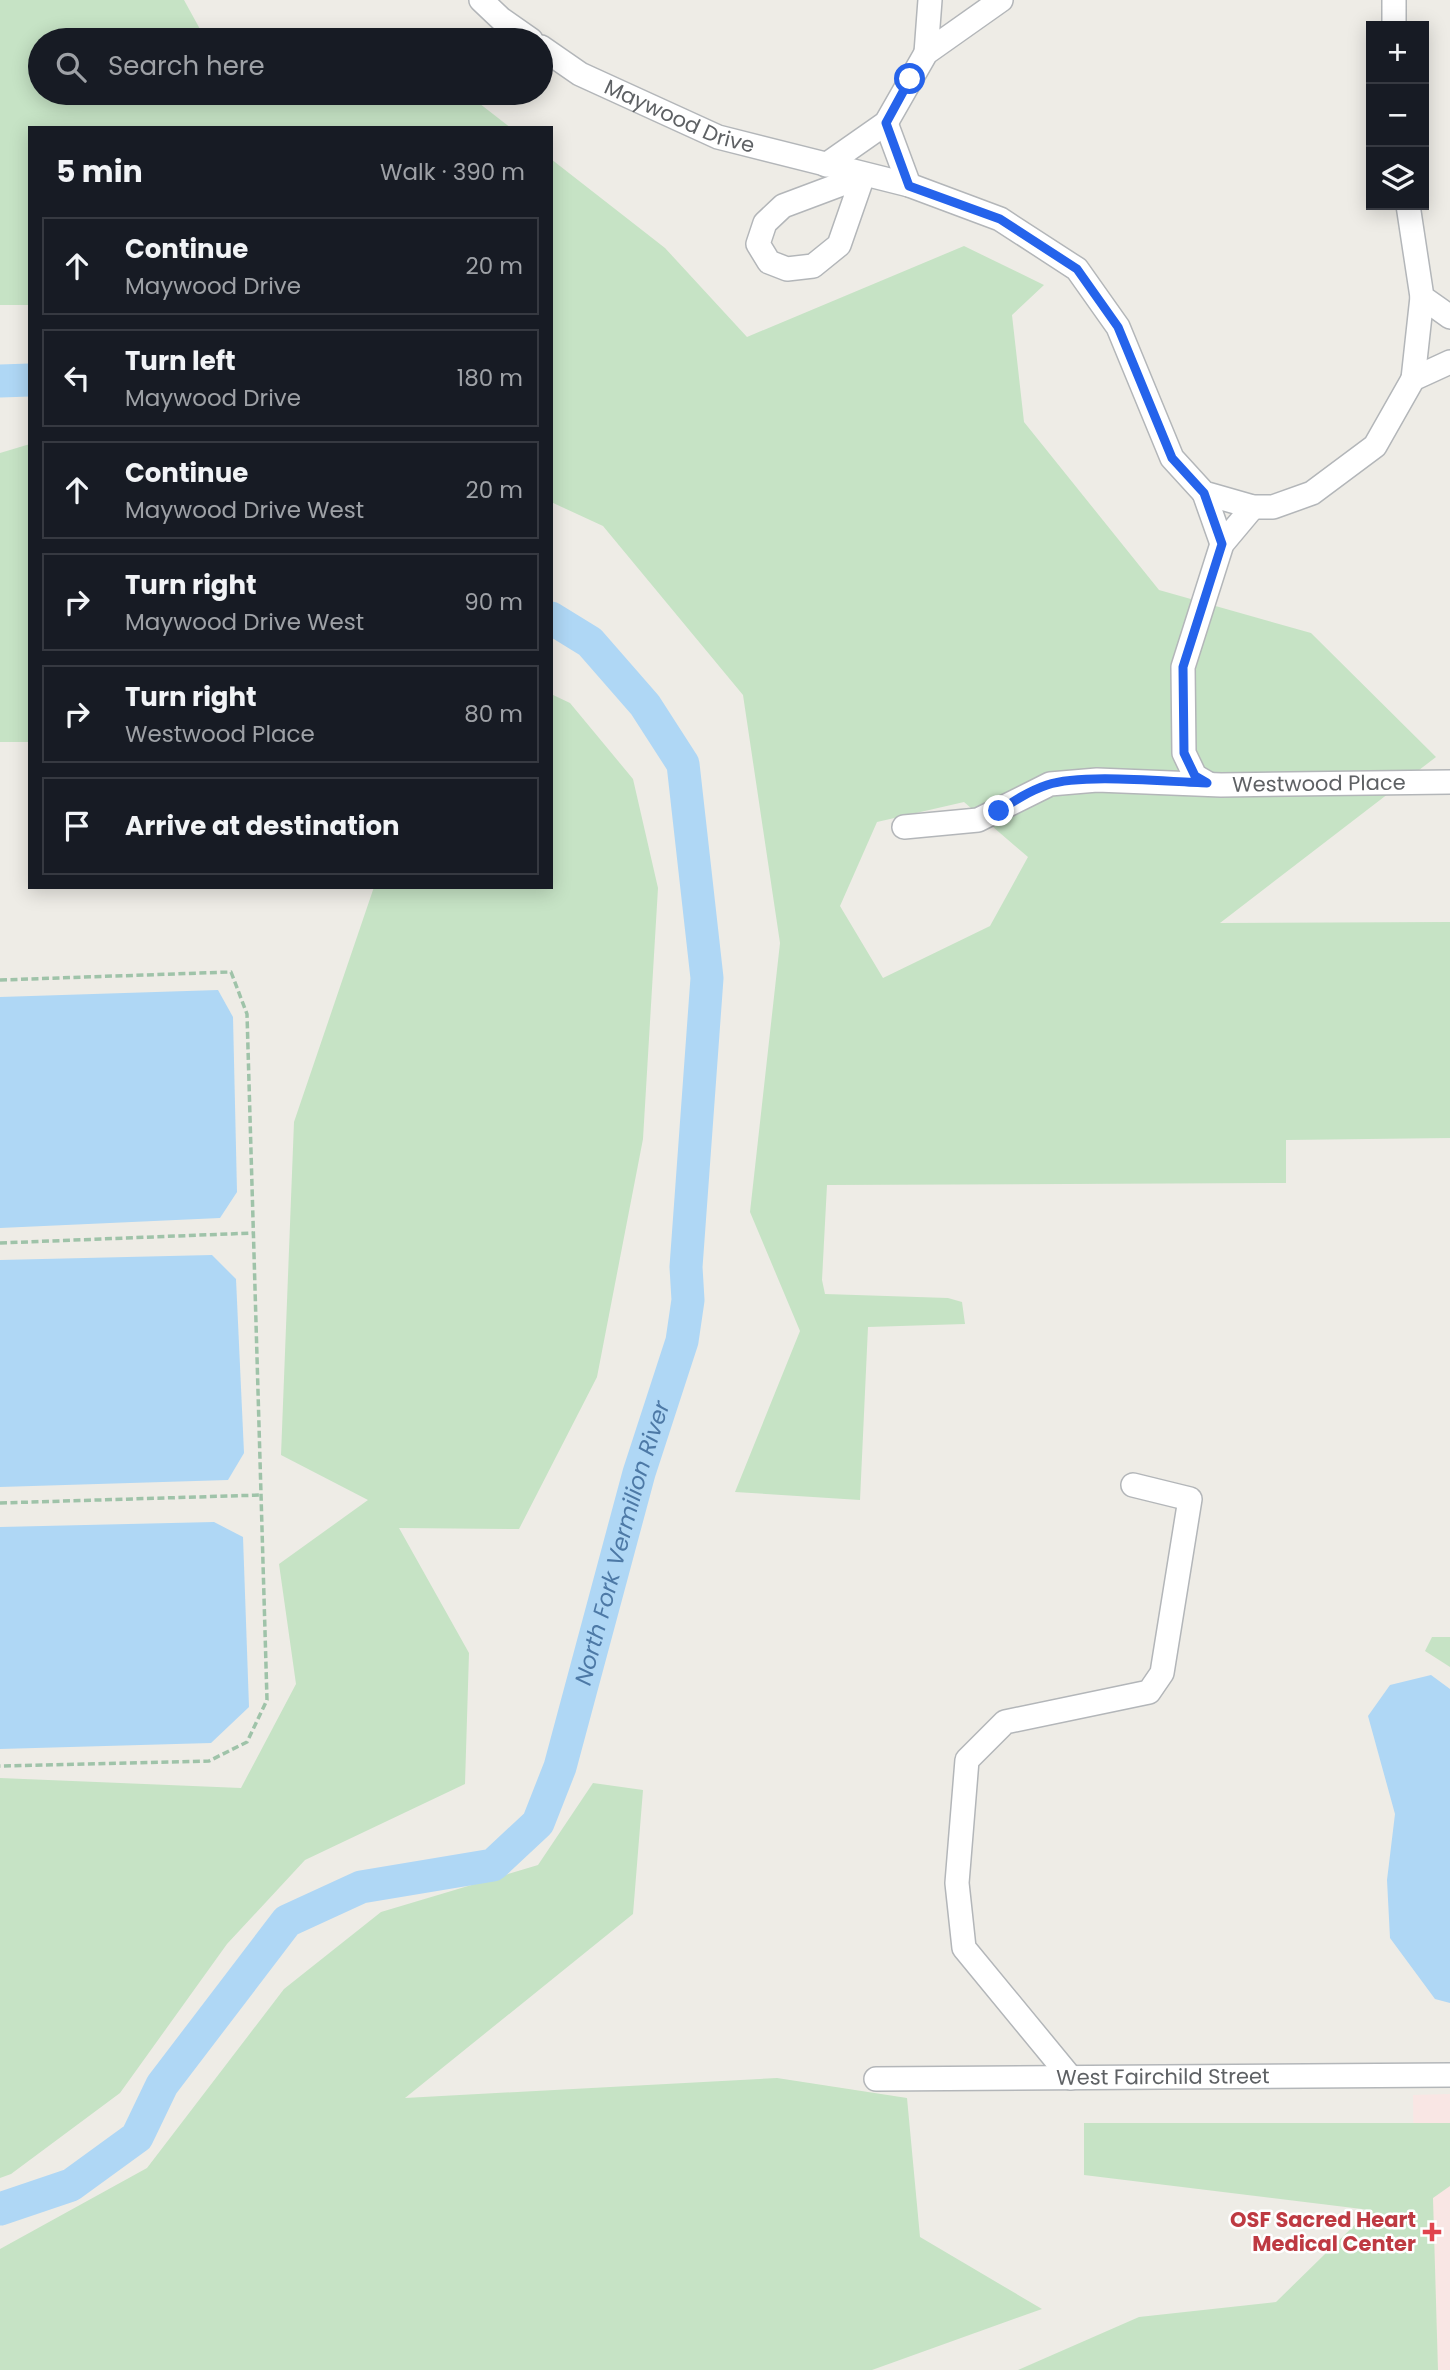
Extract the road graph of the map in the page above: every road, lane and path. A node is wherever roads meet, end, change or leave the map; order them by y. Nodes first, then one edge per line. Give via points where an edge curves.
1 (481, 0) edge
2 (930, 0) edge
3 (1002, 0) edge
4 (1394, 0) edge
5 (1394, 21) edge
6 (514, 28) edge
7 (926, 53) junction
8 (553, 55) edge
9 (886, 123) junction
10 (826, 165) junction
11 (863, 176) junction
12 (909, 186) junction
13 (1409, 210) edge
14 (1422, 297) junction
15 (1450, 317) edge
16 (1450, 362) edge
17 (1413, 379) junction
18 (1204, 493) junction
19 (1253, 507) junction
20 (1222, 544) junction
21 (1450, 782) edge
22 (1207, 783) junction
23 (904, 827) dead end
24 (0, 980) edge
25 (253, 1233) junction
26 (0, 1243) edge
27 (1133, 1485) dead end
28 (261, 1495) junction
29 (0, 1503) edge
30 (0, 1766) edge
31 (1450, 2075) edge
32 (1071, 2078) junction
33 (876, 2079) dead end

1 - 6 street
2 - 7 street
3 - 7 street
4 - 5 street
7 - 9 street
8 - 10 street, Maywood Drive via 580,74 718,137
9 - 10 street
9 - 12 street
10 - 11 street, Maywood Drive
11 - 11 street via 783,206 774,214 765,223 758,244 769,262 787,269 813,266 839,245
11 - 12 street, Maywood Drive
12 - 18 street, Maywood Drive via 1000,219 1077,269 1118,327 1172,458
13 - 14 street
14 - 15 street
14 - 17 street
16 - 17 street
17 - 19 street via 1375,446 1365,454 1312,493 1273,507
18 - 19 street
18 - 20 street
19 - 20 street
20 - 22 street via 1183,667 1184,753 1195,776
21 - 22 street, Westwood Place
22 - 23 street, Westwood Place via 1097,780 1050,784 978,820
24 - 25 path via 231,972 247,1014
25 - 26 path
25 - 28 path
27 - 32 street via 1190,1499 1162,1673 1149,1692 1005,1722 967,1760 957,1883 964,1948
28 - 29 path
28 - 30 path via 267,1700 247,1742 209,1761
31 - 32 street, West Fairchild Street
32 - 33 street, West Fairchild Street

